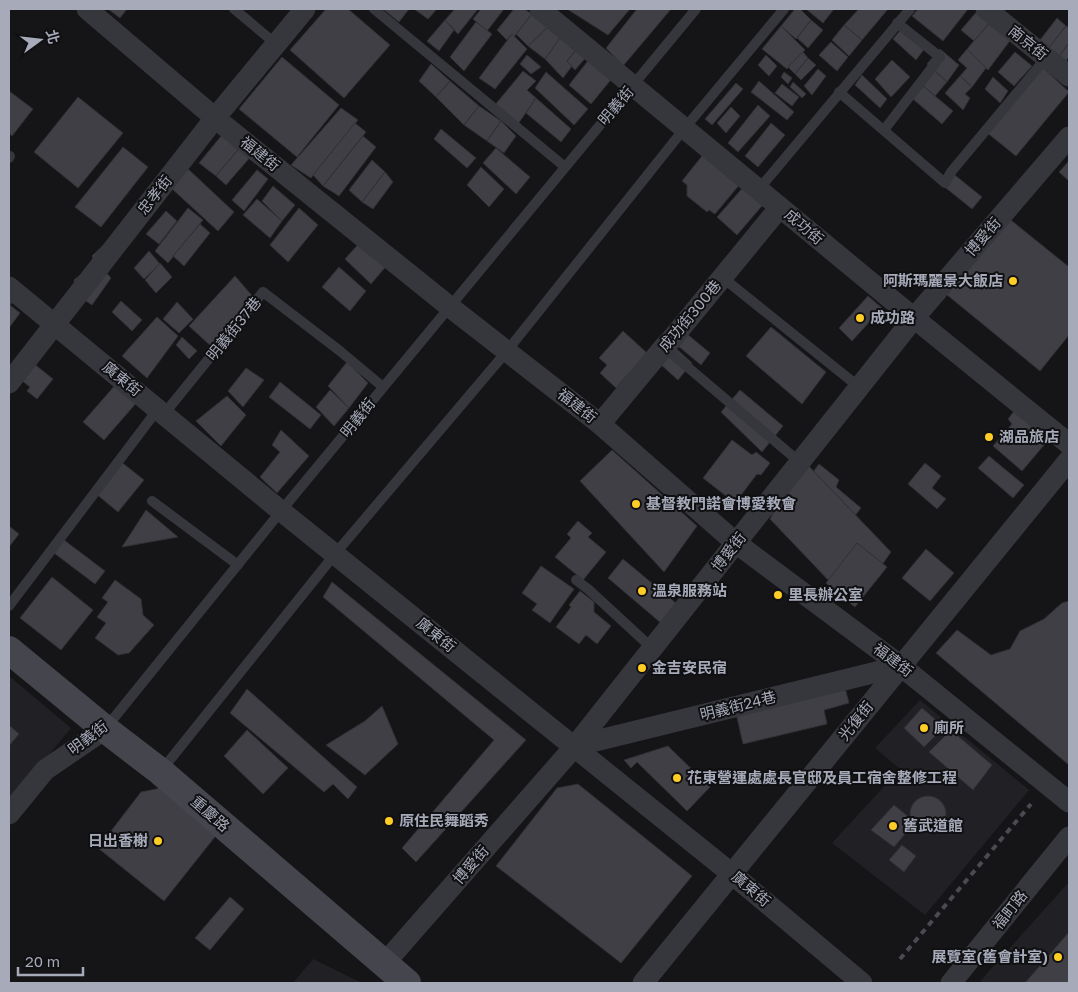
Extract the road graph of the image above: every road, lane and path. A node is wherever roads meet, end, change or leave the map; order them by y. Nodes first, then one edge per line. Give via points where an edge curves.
1 (87, 9) edge
2 (234, 9) edge
3 (305, 9) edge
4 (374, 9) edge
5 (540, 9) edge
6 (696, 9) edge
7 (784, 9) edge
8 (910, 9) edge
9 (986, 9) edge
10 (897, 23) junction
11 (276, 44) junction
12 (1046, 58) junction
13 (1069, 76) edge
14 (634, 86) junction
15 (839, 92) junction
16 (215, 118) junction
17 (684, 129) junction
18 (884, 130) junction
19 (1069, 137) edge
20 (565, 167) junction
21 (759, 189) junction
22 (780, 207) junction
23 (722, 277) junction
24 (9, 287) edge
25 (450, 307) junction
26 (914, 318) junction
27 (54, 323) junction
28 (664, 347) junction
29 (507, 351) junction
30 (9, 383) edge
31 (383, 387) junction
32 (859, 387) junction
33 (161, 411) junction
34 (600, 424) junction
35 (1069, 444) edge
36 (802, 459) junction
37 (1069, 460) edge
38 (152, 502) dead end
39 (281, 511) junction
40 (736, 543) junction
41 (335, 554) junction
42 (238, 565) junction
43 (576, 580) dead end
44 (9, 606) edge
45 (653, 649) junction
46 (9, 650) edge
47 (901, 666) junction
48 (105, 729) junction
49 (575, 746) junction
50 (161, 772) junction
51 (1069, 802) edge
52 (9, 814) edge
53 (1069, 837) edge
54 (732, 874) junction
55 (384, 964) junction
56 (407, 983) edge
57 (644, 983) edge
58 (862, 983) edge
59 (951, 983) edge

1 - 16 street, 福建街
2 - 11 lane
3 - 11 street, 忠孝街
4 - 20 lane
5 - 14 street, 成功街
6 - 14 lane, 明義街
7 - 17 lane
8 - 10 lane
9 - 12 street, 南京街
10 - 15 lane
10 - 18 lane via 940,57
11 - 16 street, 忠孝街
12 - 13 street, 南京街
12 - 18 lane via 945,183
14 - 17 street, 成功街
14 - 20 lane, 明義街
15 - 18 lane
15 - 21 lane
16 - 25 street, 福建街
16 - 27 street, 忠孝街
17 - 21 street, 成功街
17 - 29 lane
19 - 26 street, 博愛街
20 - 25 lane, 明義街
21 - 22 street, 成功街
22 - 23 street, 成功街300巷
22 - 26 street, 成功街
23 - 28 street, 成功街300巷
23 - 32 lane
24 - 27 street, 廣東街
25 - 29 street, 福建街
25 - 31 lane, 明義街
26 - 32 street, 博愛街
26 - 35 street, 成功街
27 - 30 street, 忠孝街
27 - 33 street, 廣東街
28 - 34 street, 成功街300巷
28 - 36 lane via 796,459
29 - 34 street, 福建街
29 - 41 lane
31 - 33 lane, 明義街37巷 via 263,292
31 - 39 lane, 明義街
32 - 36 street, 博愛街
33 - 39 street, 廣東街
33 - 44 lane
34 - 40 street, 福建街
36 - 40 street, 博愛街
37 - 47 street, 光復街
38 - 42 lane
39 - 41 street, 廣東街
39 - 42 lane, 明義街
40 - 45 street, 博愛街
40 - 47 street, 福建街
41 - 49 street, 廣東街
41 - 50 lane
42 - 48 lane, 明義街
43 - 45 lane
45 - 49 street, 博愛街
46 - 48 street, 重慶路
47 - 49 street, 明義街24巷
47 - 51 street, 福建街
47 - 54 street, 光復街
48 - 50 street, 重慶路
48 - 52 street, 明義街 via 45,770
49 - 54 street, 廣東街
49 - 55 street, 博愛街
50 - 55 street, 重慶路
53 - 59 street, 福町路
54 - 57 street, 光復街
54 - 58 street, 廣東街
55 - 56 street, 重慶路

